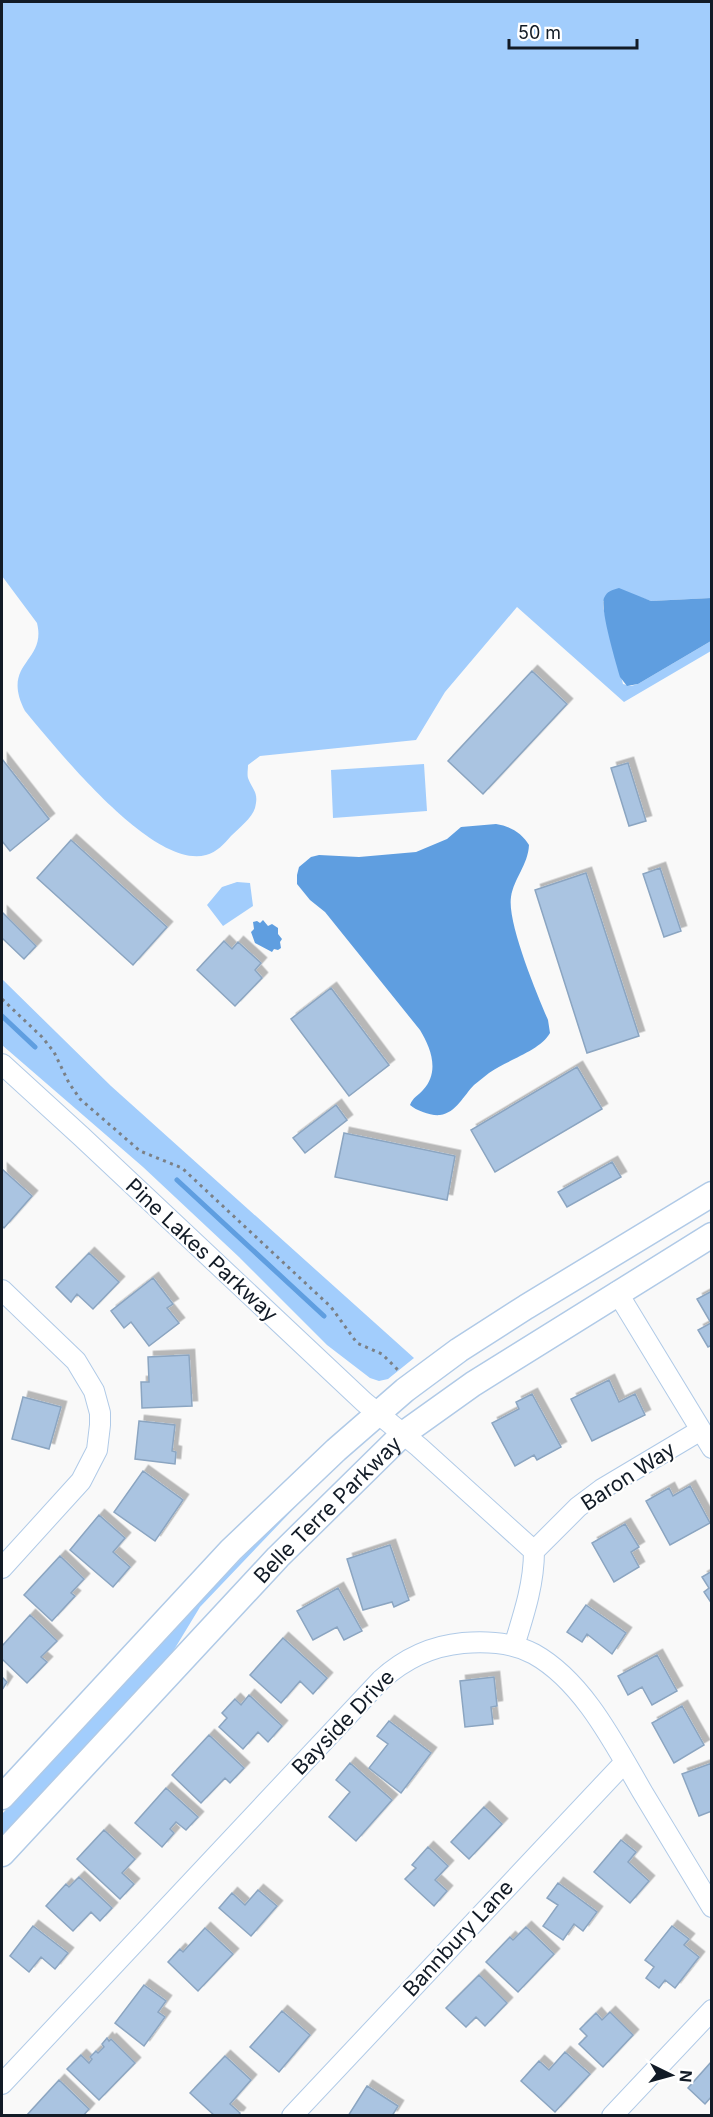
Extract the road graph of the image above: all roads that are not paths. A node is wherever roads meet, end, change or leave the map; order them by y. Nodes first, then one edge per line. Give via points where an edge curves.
1 (2, 1064) edge
2 (711, 1194) edge
3 (711, 1235) edge
4 (2, 1290) edge
5 (617, 1293) junction
6 (378, 1414) junction
7 (701, 1430) junction
8 (403, 1434) junction
9 (711, 1448) edge
10 (534, 1551) junction
11 (2, 1568) edge
12 (514, 1646) junction
13 (625, 1762) junction
14 (2, 1797) edge
15 (2, 1854) edge
16 (711, 1907) edge
17 (711, 2010) edge
18 (2, 2084) edge
19 (292, 2115) edge
20 (612, 2115) edge

1 - 6 street, Pine Lakes Parkway
2 - 6 main road, Belle Terre Parkway via 459,1350
3 - 5 main road, Belle Terre Parkway
4 - 11 street via 83,1371 98,1402 100,1425 97,1450 81,1481
5 - 7 street
5 - 8 main road, Belle Terre Parkway via 473,1384
6 - 8 street, Pine Lakes Parkway
6 - 14 main road, Belle Terre Parkway via 231,1550
7 - 9 street
7 - 10 street, Baron Way via 595,1493
8 - 10 street, Pine Lakes Parkway
8 - 15 main road, Belle Terre Parkway via 278,1557
10 - 12 street via 529,1596
12 - 13 street, Bayside Drive via 542,1659 572,1684
12 - 18 street, Bayside Drive via 490,1642 444,1646 414,1656 388,1673
13 - 16 street, Bayside Drive
13 - 19 street, Bannbury Lane
17 - 20 street

